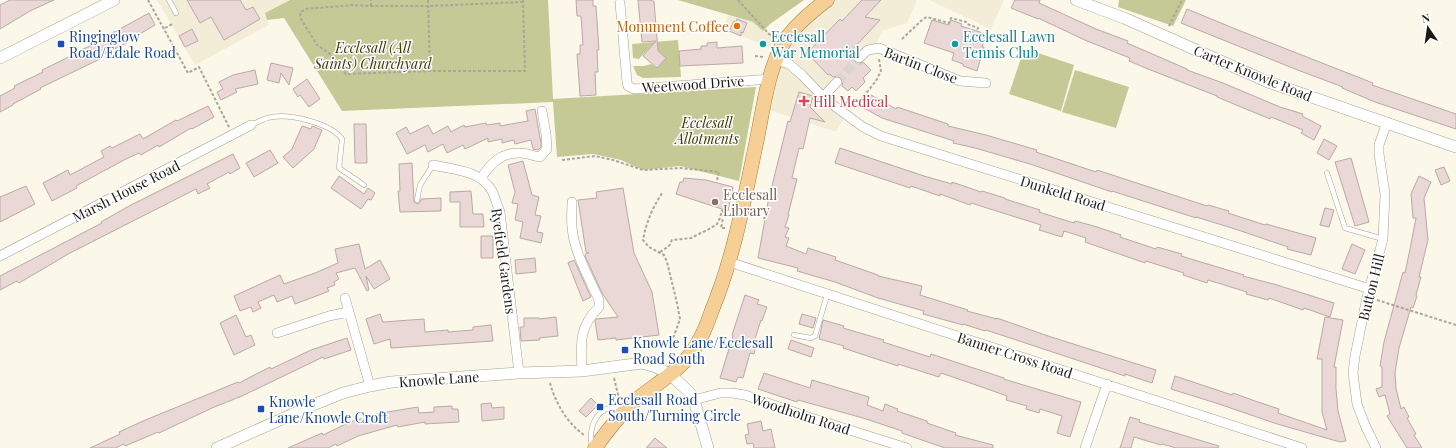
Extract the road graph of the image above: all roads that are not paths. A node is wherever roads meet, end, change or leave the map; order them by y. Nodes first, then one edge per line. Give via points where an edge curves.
1 (114, 0) edge
2 (169, 0) edge
3 (826, 0) edge
4 (1076, 0) edge
5 (620, 3) dead end
6 (176, 13) dead end
7 (0, 58) edge
8 (859, 58) tunnel mouth
9 (776, 60) junction
10 (770, 79) junction
11 (838, 82) tunnel mouth
12 (986, 83) dead end
13 (823, 97) junction
14 (542, 111) dead end
15 (1387, 122) junction
16 (251, 125) joint
17 (1456, 147) edge
18 (434, 165) joint
19 (1327, 173) dead end
20 (481, 178) junction
21 (364, 185) dead end
22 (417, 200) dead end
23 (572, 202) dead end
24 (1383, 239) junction
25 (0, 256) edge
26 (729, 262) junction
27 (1368, 293) junction
28 (826, 294) junction
29 (345, 298) dead end
30 (348, 312) junction
31 (277, 333) dead end
32 (794, 335) dead end
33 (582, 371) junction
34 (519, 373) junction
35 (671, 375) junction
36 (1107, 384) junction
37 (370, 386) junction
38 (694, 400) junction
39 (593, 446) edge
40 (217, 448) edge
41 (708, 448) edge
42 (907, 448) edge
43 (1085, 448) edge
44 (1302, 448) edge
45 (1376, 448) edge

1 - 7 street
2 - 6 lane
3 - 9 main road via 795,26
4 - 15 street, Carter Knowle Road via 1124,18 1268,82
5 - 10 street, Weetwood Drive via 628,86 634,89
8 - 12 street, Bartin Close via 868,50 878,48 960,81
9 - 10 main road
9 - 13 street, Dunkeld Road via 789,64
10 - 26 main road
11 - 13 street
13 - 27 street, Dunkeld Road via 863,127 881,136
14 - 20 street via 547,149 540,157 521,153 499,158 488,167
15 - 17 street, Carter Knowle Road
15 - 24 street, Button Hill via 1379,145 1385,194
16 - 21 lane via 273,117 302,119 337,134 342,139 339,168
16 - 25 street, Marsh House Road
18 - 20 street
18 - 22 lane via 420,186
19 - 24 lane via 1345,228
20 - 34 street, Ryefield Gardens via 492,191 500,212
23 - 33 street via 572,228 580,260 599,300 599,307 585,325
24 - 27 street, Button Hill
26 - 28 street, Banner Cross Road
26 - 35 main road via 720,291 696,346 685,362
27 - 45 street, Button Hill via 1352,373 1357,404
28 - 32 lane via 815,336 811,338
28 - 36 street, Banner Cross Road
29 - 30 street
30 - 31 street
30 - 37 street
33 - 34 street, Knowle Lane
33 - 35 street, Knowle Lane via 642,363
34 - 37 street, Knowle Lane via 414,380
35 - 38 street, Knowle Lane
35 - 39 main road via 624,409
36 - 43 street
36 - 44 street, Banner Cross Road
37 - 40 street, Knowle Lane via 313,405
38 - 41 street
38 - 42 street, Woodholm Road via 720,393 745,395

